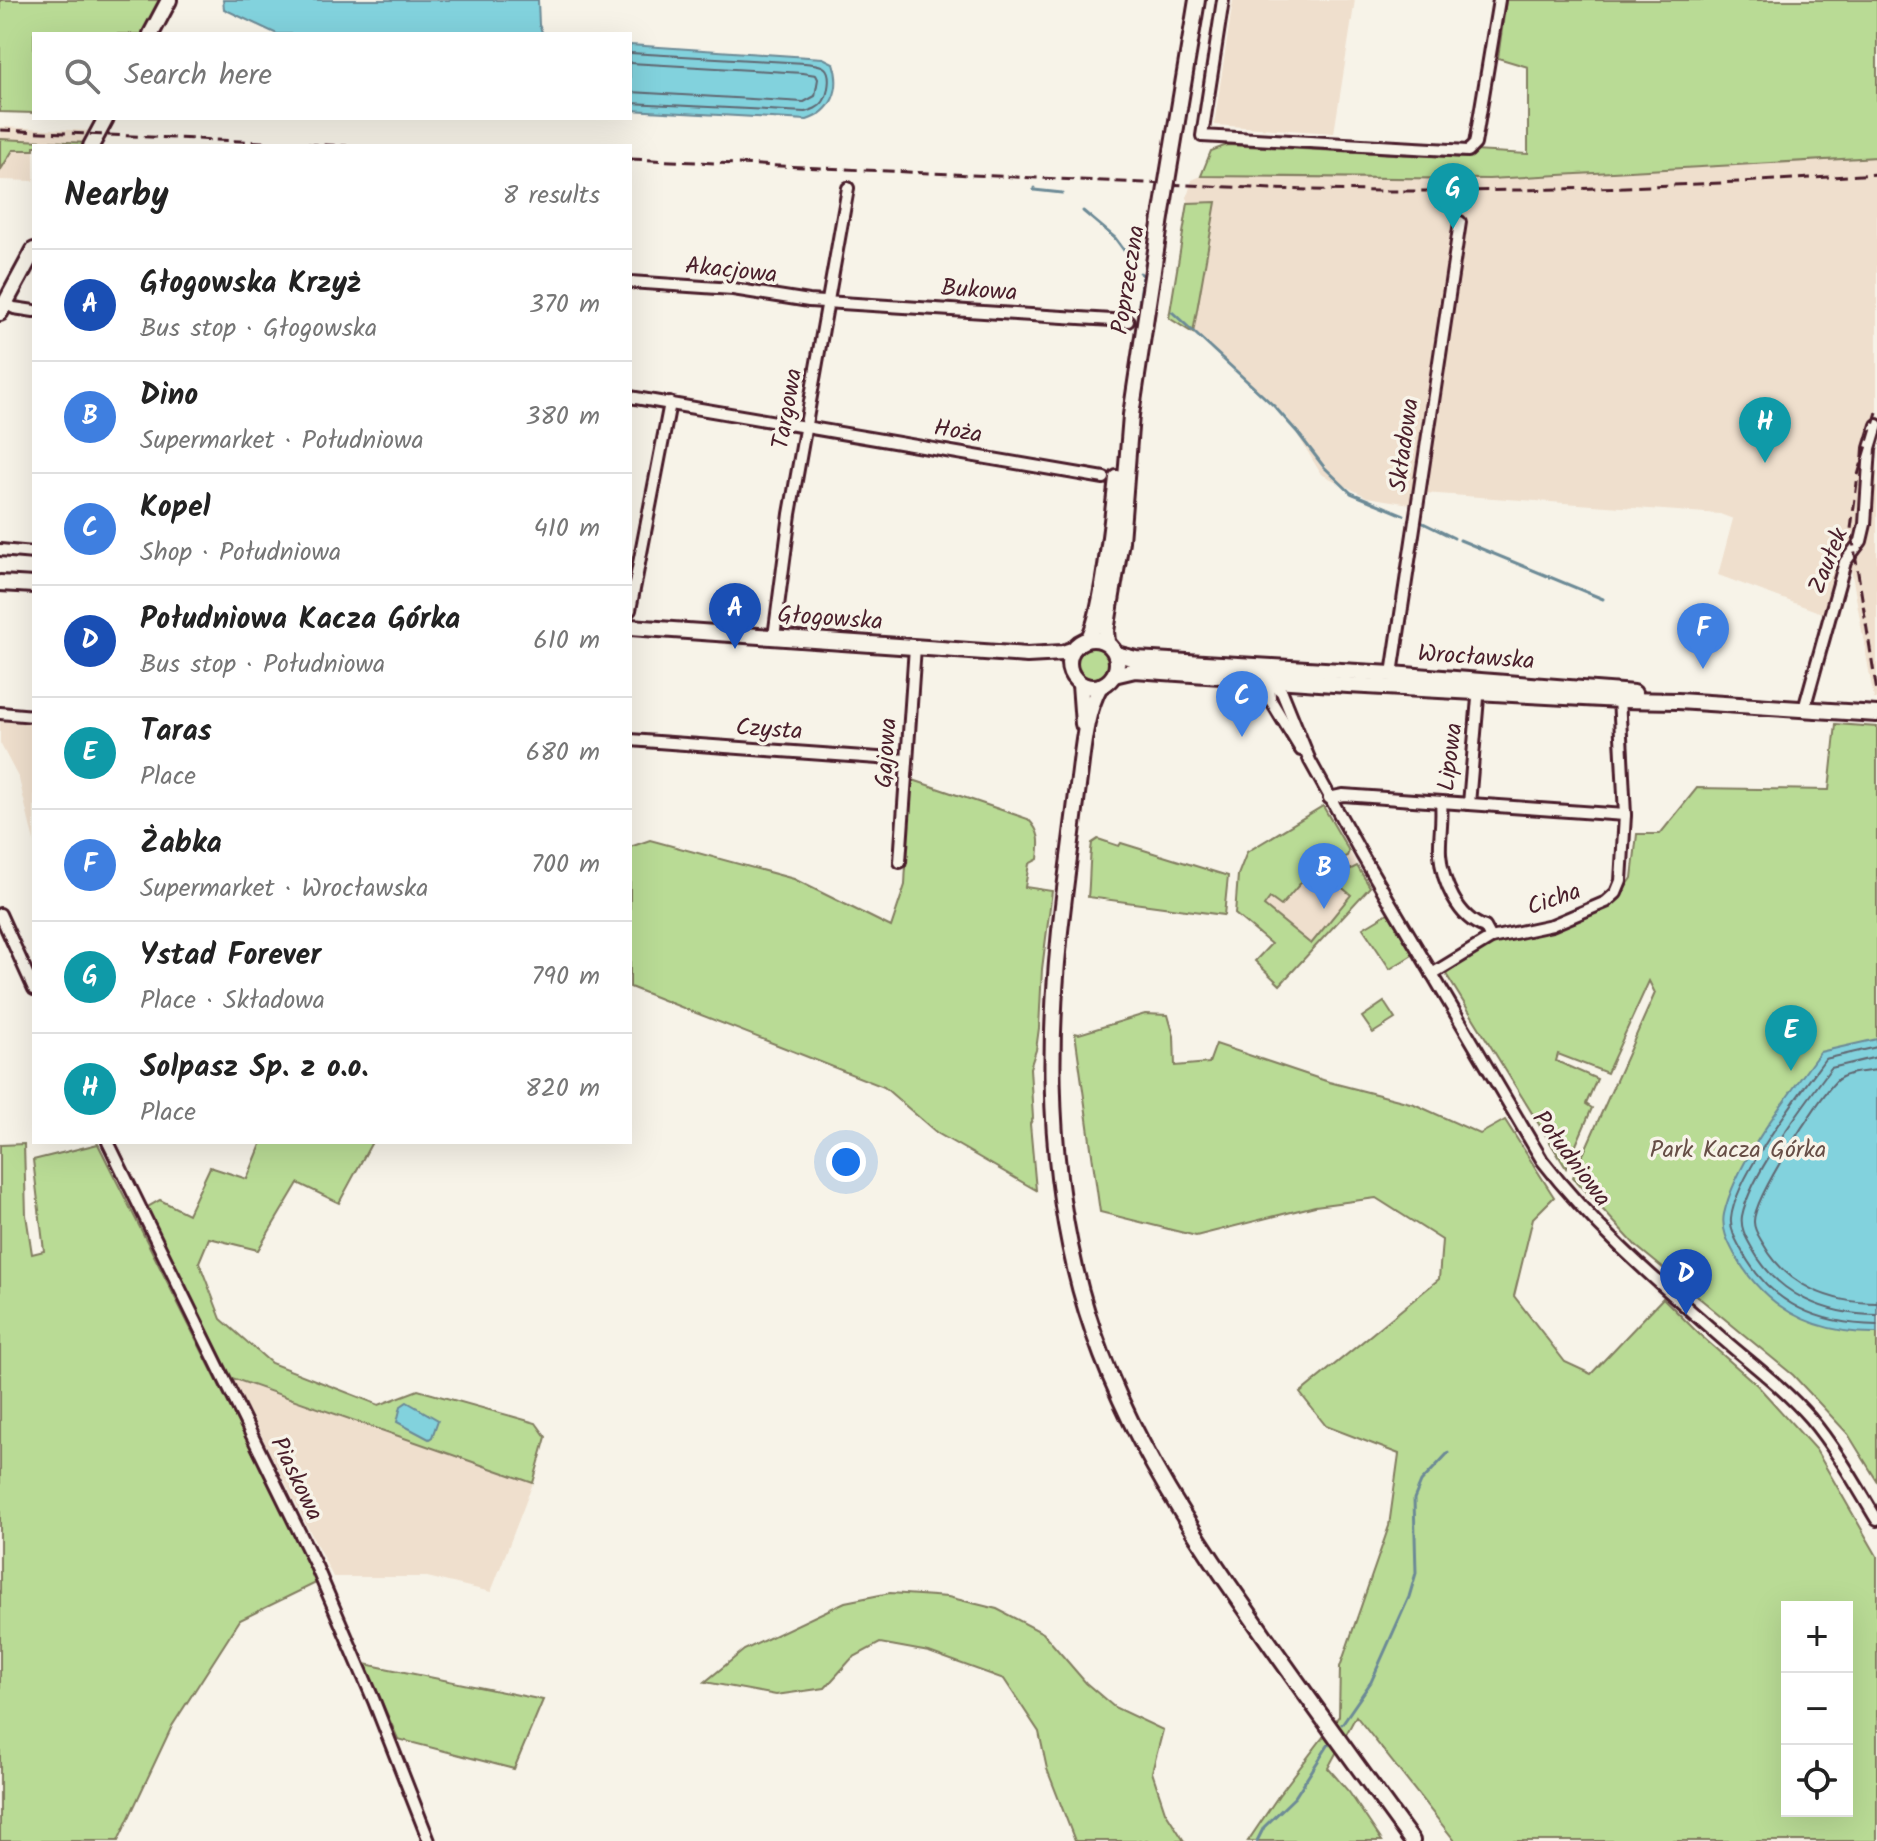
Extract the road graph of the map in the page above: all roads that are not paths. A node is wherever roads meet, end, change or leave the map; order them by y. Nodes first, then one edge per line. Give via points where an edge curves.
1 (169, 0) edge
2 (1197, 0) edge
3 (1223, 0) edge
4 (1499, 0) edge
5 (152, 32) edge
6 (105, 120) edge
7 (94, 140) edge
8 (848, 188) dead end
9 (1460, 222) dead end
10 (32, 254) edge
11 (632, 282) edge
12 (828, 302) junction
13 (3, 308) edge
14 (32, 311) edge
15 (1128, 321) dead end
16 (632, 397) edge
17 (670, 403) junction
18 (1131, 415) junction
19 (1877, 425) edge
20 (805, 427) junction
21 (1104, 478) dead end
22 (0, 550) edge
23 (32, 553) edge
24 (32, 582) edge
25 (0, 583) edge
26 (632, 597) edge
27 (632, 627) edge
28 (774, 637) junction
29 (1088, 639) junction
30 (915, 647) junction
31 (1111, 648) junction
32 (1072, 650) junction
33 (1027, 655) junction
34 (1069, 669) junction
35 (1270, 674) junction
36 (1392, 674) junction
37 (1114, 675) junction
38 (1295, 681) junction
39 (1080, 684) junction
40 (1100, 686) junction
41 (1366, 686) junction
42 (1479, 686) junction
43 (1402, 688) junction
44 (1284, 696) junction
45 (1620, 696) junction
46 (1804, 709) junction
47 (0, 713) edge
48 (1877, 714) edge
49 (32, 716) edge
50 (1084, 737) junction
51 (632, 740) edge
52 (906, 760) junction
53 (1310, 761) junction
54 (1329, 798) junction
55 (1441, 802) junction
56 (1469, 804) junction
57 (1625, 815) junction
58 (900, 862) dead end
59 (0, 914) edge
60 (1491, 938) junction
61 (1432, 974) junction
62 (32, 985) edge
63 (109, 1144) edge
64 (1877, 1520) edge
65 (429, 1841) edge
66 (1412, 1841) edge

1 - 5 main road
2 - 18 main road, Poprzeczna, bridge
3 - 4 street via 1202,136 1468,151 1475,144
6 - 7 main road
8 - 12 street, Targowa
9 - 36 street, Składowa
10 - 13 main road
11 - 12 street, Akacjowa
12 - 15 street, Bukowa
12 - 20 street, Targowa
13 - 14 street
16 - 17 street, Hoża
17 - 20 street, Hoża
17 - 26 street
18 - 29 main road, Poprzeczna
18 - 31 main road, Poprzeczna
19 - 46 street, Zaułek via 1861,541 1845,562
20 - 21 street, Hoża
20 - 28 street, Targowa
22 - 23 street
24 - 25 main road
27 - 28 main road, Głogowska
28 - 30 main road, Głogowska
29 - 31 main road
29 - 32 main road
30 - 33 main road, Głogowska
30 - 52 street, Gajowa
31 - 35 main road via 1136,659
31 - 37 main road
32 - 33 main road, Głogowska
32 - 34 main road
33 - 34 main road, Głogowska
34 - 39 main road
35 - 36 main road, Wrocławska
35 - 37 main road via 1135,670
35 - 38 main road, Wrocławska
35 - 44 street, Południowa
35 - 53 street, Południowa via 1270,699
36 - 41 street
36 - 42 main road, Wrocławska
36 - 43 street
37 - 40 main road
38 - 41 main road, Wrocławska
38 - 44 street
39 - 40 main road
39 - 50 main road
40 - 50 main road
41 - 43 main road, Wrocławska
42 - 43 main road, Wrocławska
42 - 45 main road, Wrocławska
42 - 56 street, Lipowa
44 - 53 street, Południowa
45 - 46 main road, Wrocławska
45 - 57 street, Cicha
46 - 48 main road, Wrocławska
47 - 49 street
50 - 66 main road via 1057,958 1051,1066 1055,1147 1075,1271 1123,1407 1178,1510
51 - 52 street, Czysta
52 - 58 street, Gajowa
53 - 54 street, Południowa
54 - 55 street, Lipowa
54 - 61 street, Południowa
55 - 56 street, Lipowa
55 - 60 street, Lipowa via 1442,867 1459,909 1485,927
56 - 57 street
57 - 60 street, Cicha via 1616,893 1552,925
59 - 62 street
60 - 61 street, Cicha
61 - 64 street, Południowa via 1525,1134 1563,1187 1618,1247 1809,1417
63 - 65 street, Piaskowa via 316,1566

